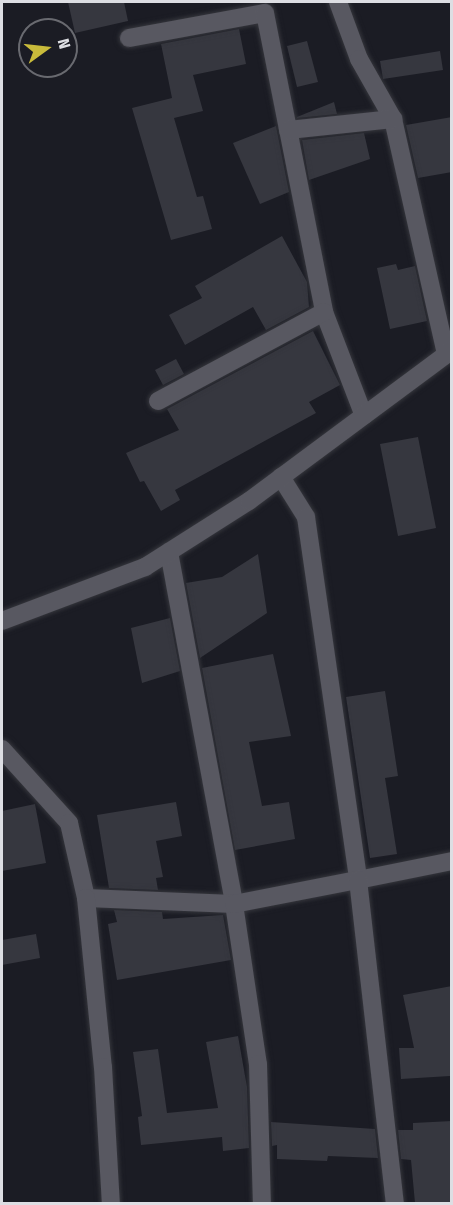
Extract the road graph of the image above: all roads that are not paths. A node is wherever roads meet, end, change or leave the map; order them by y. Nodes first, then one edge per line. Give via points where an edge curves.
1 (338, 2) edge
2 (129, 38) dead end
3 (393, 119) junction
4 (288, 130) junction
5 (324, 312) junction
6 (449, 352) edge
7 (158, 401) dead end
8 (364, 416) junction
9 (281, 477) junction
10 (169, 552) junction
11 (2, 621) edge
12 (2, 749) edge
13 (452, 861) edge
14 (358, 880) junction
15 (86, 898) junction
16 (234, 904) junction
17 (111, 1203) edge
18 (262, 1203) edge
19 (394, 1203) edge

1 - 3 street via 359,59
2 - 4 street via 265,14
3 - 4 street
3 - 6 street
4 - 5 street
5 - 7 street
5 - 8 street
6 - 8 street
8 - 9 street
9 - 10 street
9 - 14 street via 306,517
10 - 11 street via 145,567
10 - 16 street
12 - 15 street via 69,823
13 - 14 street
14 - 16 street
14 - 19 street
15 - 16 street
15 - 17 street via 103,1067
16 - 18 street via 258,1064

